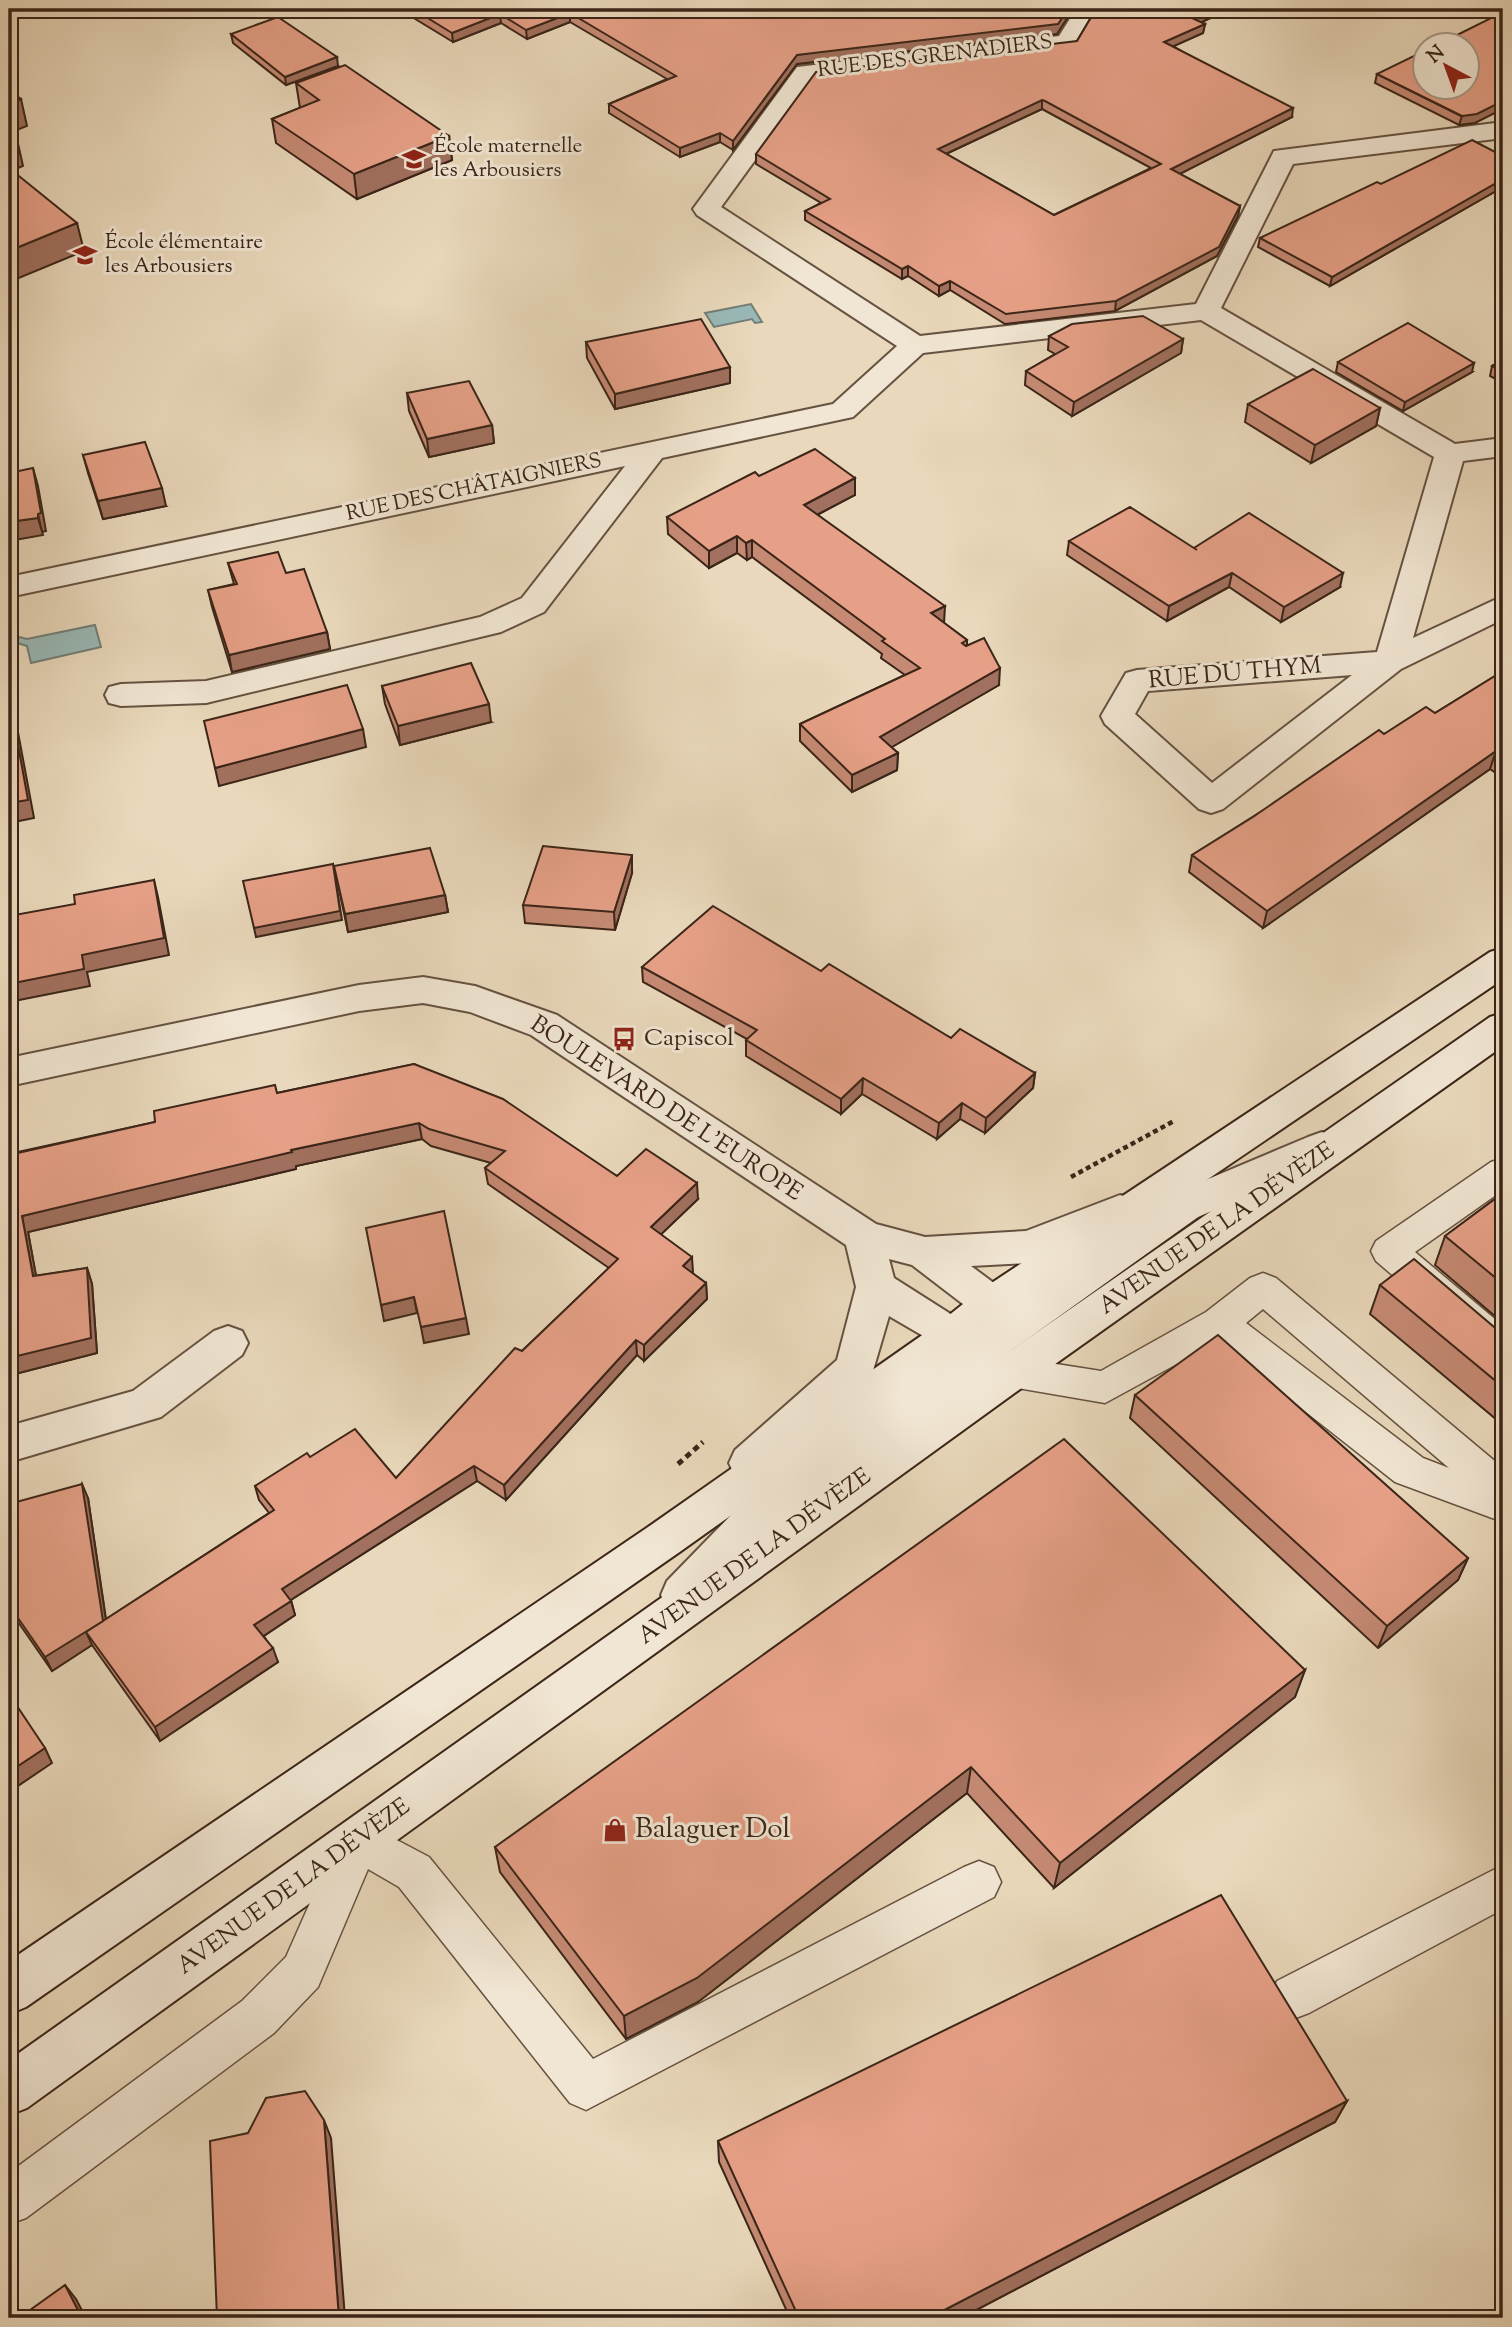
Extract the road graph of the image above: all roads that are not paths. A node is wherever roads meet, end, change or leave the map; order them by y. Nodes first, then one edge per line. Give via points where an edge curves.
1 (1088, 9) edge
2 (1503, 130) edge
3 (1206, 311) junction
4 (915, 345) junction
5 (1503, 447) edge
6 (654, 449) junction
7 (1450, 454) junction
8 (9, 587) edge
9 (1503, 606) edge
10 (1390, 662) junction
11 (121, 695) dead end
12 (1503, 961) edge
13 (1503, 1027) edge
14 (9, 1072) edge
15 (1503, 1172) edge
16 (1150, 1198) junction
17 (864, 1237) junction
18 (925, 1253) junction
19 (876, 1287) junction
20 (1219, 1323) junction
21 (952, 1336) junction
22 (1000, 1339) junction
23 (228, 1343) dead end
24 (1503, 1349) edge
25 (9, 1444) edge
26 (1503, 1491) edge
27 (1503, 1505) edge
28 (666, 1538) junction
29 (359, 1840) junction
30 (979, 1882) dead end
31 (1503, 1886) edge
32 (9, 1990) edge
33 (1293, 1997) dead end
34 (9, 2090) edge
35 (9, 2202) edge

1 - 4 street, RUE DES GRENADIERS via 1067,42 806,72 706,209
2 - 3 street via 1283,157
3 - 4 street
3 - 7 street
4 - 6 street, RUE DES CHÂTAIGNIERS via 843,411
5 - 7 street
6 - 8 street, RUE DES CHÂTAIGNIERS
6 - 11 street via 533,605 490,625 206,692
7 - 10 street
9 - 10 street
10 - 10 street, RUE DU THYM via 1137,681 1117,716 1211,801
12 - 16 street, AVENUE DE LA DÉVÈZE
13 - 22 street, AVENUE DE LA DÉVÈZE via 1351,1134
14 - 17 street, BOULEVARD DE L'EUROPE via 359,998 423,990 475,999 544,1025
15 - 24 lane via 1389,1251
16 - 18 street, BOULEVARD DE L'EUROPE via 1029,1247
16 - 22 street, AVENUE DE LA DÉVÈZE
17 - 18 street, BOULEVARD DE L'EUROPE
17 - 19 street
18 - 22 street, BOULEVARD DE L'EUROPE
19 - 21 street
19 - 28 street via 855,1369
20 - 22 lane via 1105,1387
20 - 26 lane via 1264,1288
20 - 27 lane via 1409,1470
21 - 22 street, AVENUE DE LA DÉVÈZE
21 - 28 street, AVENUE DE LA DÉVÈZE
22 - 29 street, AVENUE DE LA DÉVÈZE via 641,1639
23 - 25 street via 146,1405
28 - 32 street, AVENUE DE LA DÉVÈZE
29 - 30 lane via 414,1872 586,2087
29 - 34 street, AVENUE DE LA DÉVÈZE
29 - 35 lane via 302,1972 258,2017
31 - 33 lane

